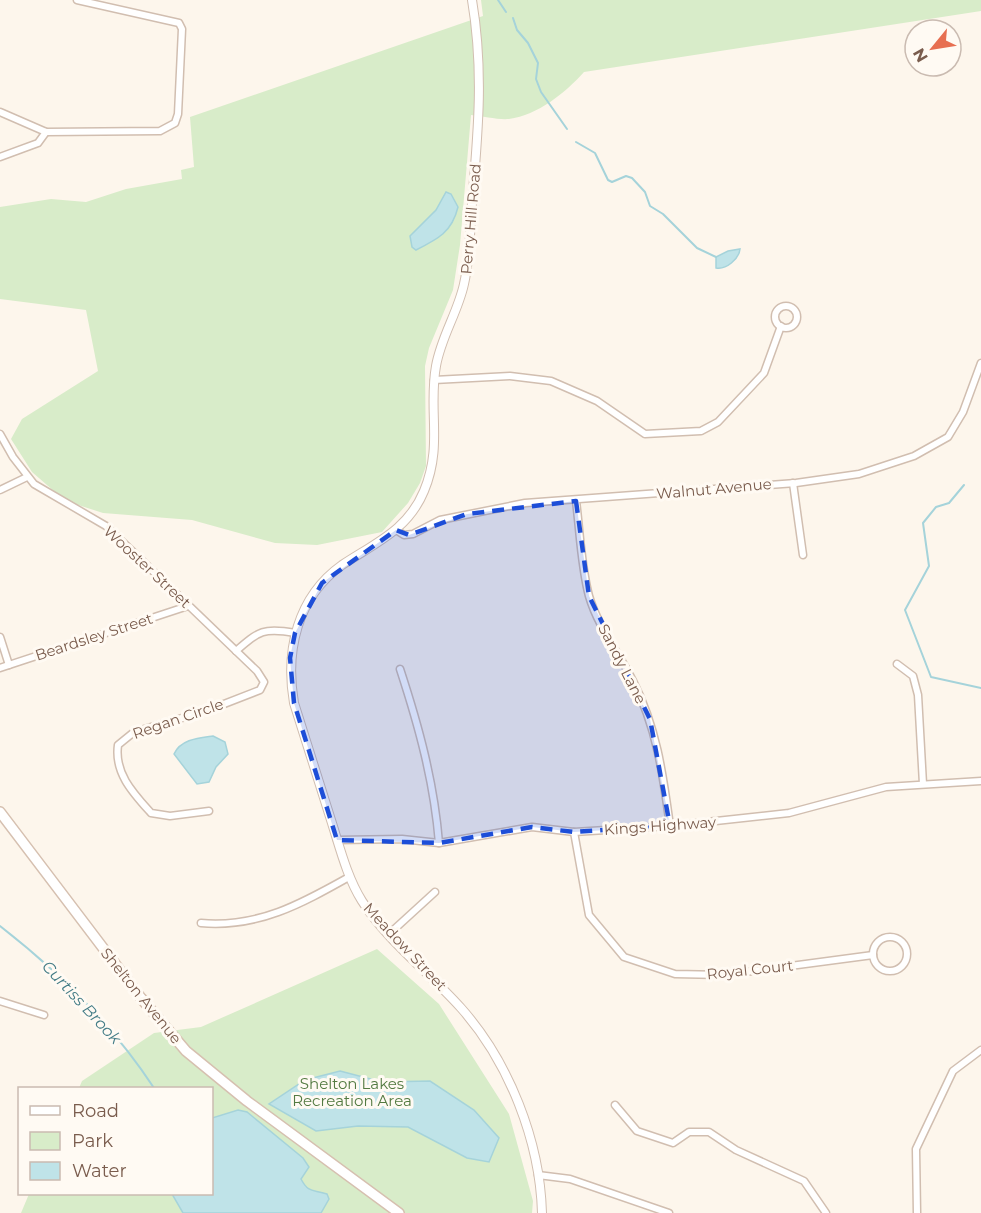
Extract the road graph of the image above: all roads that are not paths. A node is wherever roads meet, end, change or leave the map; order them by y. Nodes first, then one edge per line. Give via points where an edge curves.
1 (76, 0) edge
2 (471, 0) edge
3 (0, 112) edge
4 (46, 132) junction
5 (0, 157) edge
6 (781, 326) dead end
7 (981, 363) edge
8 (434, 380) junction
9 (0, 434) edge
10 (27, 477) junction
11 (793, 483) junction
12 (0, 490) edge
13 (576, 501) junction
14 (396, 530) junction
15 (803, 555) dead end
16 (188, 606) junction
17 (295, 633) junction
18 (0, 637) edge
19 (236, 651) junction
20 (897, 664) dead end
21 (9, 665) junction
22 (0, 668) edge
23 (400, 669) dead end
24 (264, 682) joint
25 (981, 781) edge
26 (923, 784) junction
27 (209, 811) dead end
28 (0, 812) edge
29 (670, 826) junction
30 (574, 832) junction
31 (337, 840) junction
32 (439, 843) junction
33 (350, 877) junction
34 (435, 892) dead end
35 (201, 923) dead end
36 (388, 934) junction
37 (873, 955) junction
38 (0, 1001) edge
39 (44, 1015) dead end
40 (981, 1050) edge
41 (615, 1105) dead end
42 (538, 1175) junction
43 (399, 1213) edge
44 (542, 1213) edge
45 (669, 1213) edge
46 (826, 1213) edge
47 (917, 1213) edge

1 - 4 street via 174,21 182,29 178,114 175,123 160,131
2 - 8 street, Perry Hill Road via 481,82 467,269 462,294 439,351
3 - 4 street
4 - 5 street via 38,143
6 - 8 street via 764,373 718,422 701,431 645,434 597,401 551,381 510,376
7 - 11 street, Walnut Avenue via 963,412 941,442 914,456 859,474
8 - 14 street, Perry Hill Road via 433,468 418,504
9 - 10 street, Wooster Street
10 - 12 street
10 - 16 street, Wooster Street via 106,526
11 - 13 street, Walnut Avenue
11 - 15 street
13 - 14 street, Walnut Avenue via 525,503 467,514 440,520 413,534 404,535
13 - 29 street, Sandy Lane via 590,596 650,719 660,755
14 - 17 street, Perry Hill Road via 322,583
16 - 19 street, Wooster Street
16 - 21 street, Beardsley Street
17 - 19 street via 272,629 257,633
17 - 31 street, Meadow Street via 290,658 294,703
18 - 21 street
19 - 24 street, Wooster Street
20 - 26 street via 913,676 918,695
21 - 22 street, Beardsley Street
23 - 32 street via 431,776
24 - 27 street, Regan Circle via 260,690 134,732 118,745 116,761 120,772 151,813 170,816
25 - 26 street, Kings Highway
26 - 29 street, Kings Highway via 886,788 771,816
28 - 43 main road, Shelton Avenue via 178,1043 247,1101
29 - 30 street, Kings Highway
30 - 32 street, Kings Highway via 532,827
30 - 37 street, Royal Court via 589,915 624,957 675,974 723,975
31 - 32 street, Kings Highway
31 - 33 street, Meadow Street
33 - 35 street via 285,910 226,925
33 - 36 street, Meadow Street via 361,900
34 - 36 street
36 - 42 street, Meadow Street via 462,1010 489,1047 521,1112
37 - 37 street via 880,968 891,971 901,967 907,953 901,942 888,937 876,944
38 - 39 street
40 - 47 street via 953,1071 916,1149
41 - 46 street via 637,1131 673,1143 689,1132 710,1132 736,1150 804,1181
42 - 44 street, Meadow Street
42 - 45 street via 570,1179

